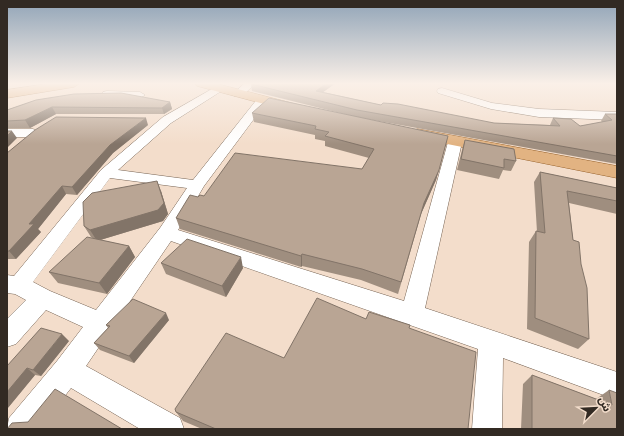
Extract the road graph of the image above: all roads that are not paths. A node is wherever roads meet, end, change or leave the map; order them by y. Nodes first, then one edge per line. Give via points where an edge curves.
1 (194, 103) edge
2 (259, 103) edge
3 (275, 103) edge
4 (482, 103) edge
5 (309, 112) edge
6 (617, 116) edge
7 (151, 120) dead end
8 (167, 120) junction
9 (44, 126) edge
10 (401, 131) edge
11 (7, 133) edge
12 (33, 133) junction
13 (455, 142) junction
14 (18, 147) edge
15 (617, 172) edge
16 (106, 173) junction
17 (198, 185) junction
18 (167, 233) junction
19 (13, 284) edge
20 (42, 298) junction
21 (412, 314) junction
22 (100, 323) junction
23 (7, 336) edge
24 (491, 342) junction
25 (67, 371) junction
26 (617, 386) edge
27 (20, 429) edge
28 (169, 429) edge
29 (487, 429) edge

1 - 8 street
2 - 17 street
3 - 5 main road
4 - 6 street via 539,113
7 - 8 street
8 - 16 street
9 - 12 street
10 - 13 main road
11 - 12 street
12 - 14 street
13 - 15 main road
13 - 21 street
16 - 17 street
16 - 19 street
17 - 18 street
18 - 21 street
18 - 22 street
19 - 20 street
20 - 22 street
20 - 23 street
21 - 24 street
22 - 25 street
24 - 26 street
24 - 29 street
25 - 27 street
25 - 28 street

